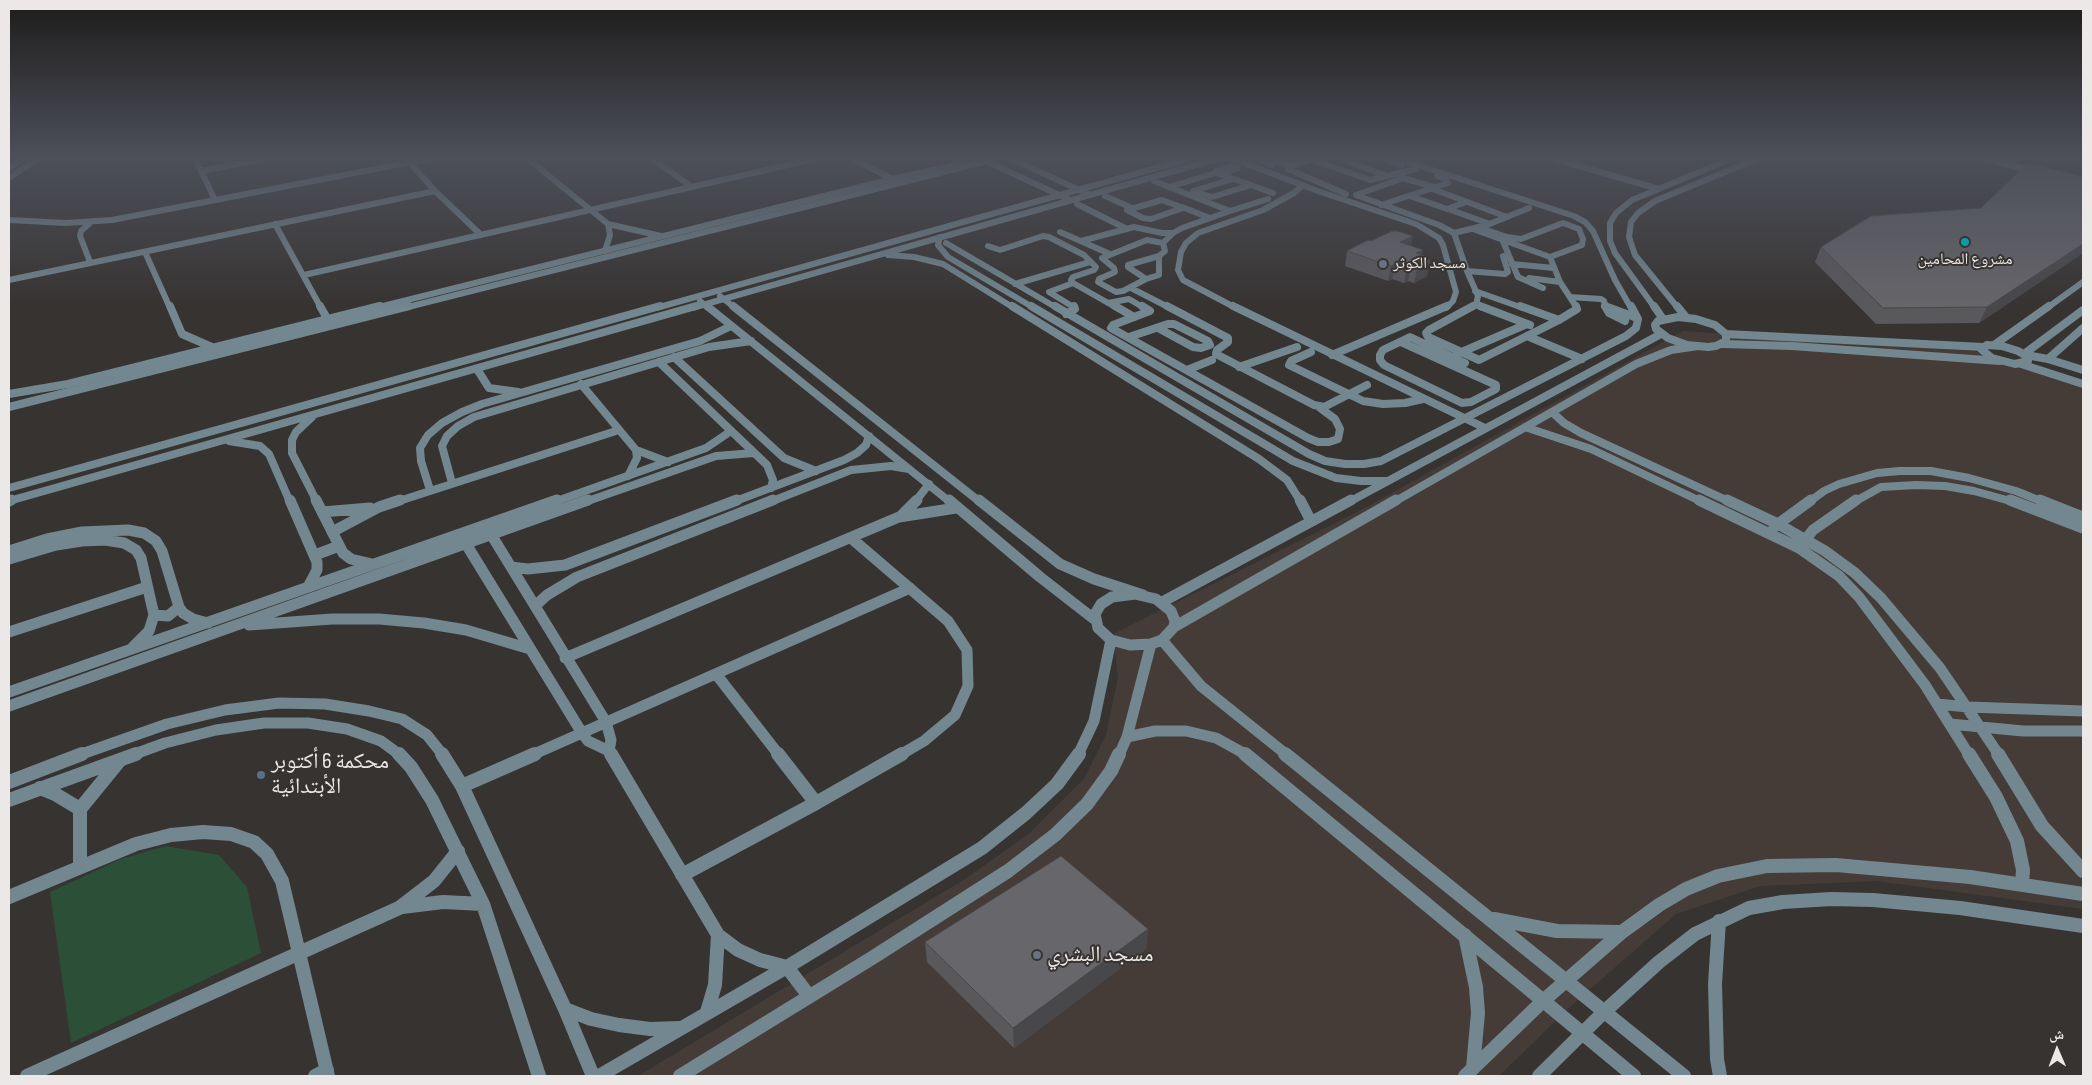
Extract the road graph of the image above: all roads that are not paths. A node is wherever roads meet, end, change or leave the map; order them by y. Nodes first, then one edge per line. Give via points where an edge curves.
1 (156, 209) edge
2 (173, 209) edge
3 (349, 209) edge
4 (453, 209) edge
5 (597, 209) edge
6 (776, 209) edge
7 (794, 209) edge
8 (1015, 209) edge
9 (1052, 209) edge
10 (1087, 209) edge
11 (1131, 209) edge
12 (1182, 209) edge
13 (1186, 209) edge
14 (1224, 209) edge
15 (1237, 209) edge
16 (1265, 209) edge
17 (1370, 209) edge
18 (1392, 209) edge
19 (1441, 209) edge
20 (1485, 209) edge
21 (1527, 209) edge
22 (1551, 209) edge
23 (1619, 209) edge
24 (1644, 209) edge
25 (591, 210) junction
26 (1230, 211) junction
27 (1507, 216) junction
28 (9, 218) edge
29 (1210, 218) junction
30 (91, 222) junction
31 (274, 224) junction
32 (608, 224) junction
33 (1489, 224) junction
34 (1476, 228) junction
35 (1127, 229) junction
36 (1152, 231) junction
37 (1060, 232) dead end
38 (1172, 233) junction
39 (1454, 233) junction
40 (481, 235) junction
41 (665, 237) junction
42 (1502, 239) junction
43 (1148, 240) junction
44 (942, 242) junction
45 (1081, 242) junction
46 (1163, 243) junction
47 (988, 246) dead end
48 (605, 251) junction
49 (145, 252) junction
50 (1110, 254) junction
51 (872, 256) junction
52 (1159, 256) junction
53 (1503, 256) dead end
54 (1550, 257) junction
55 (954, 260) junction
56 (90, 262) junction
57 (1090, 262) junction
58 (943, 264) junction
59 (1512, 264) junction
60 (1128, 267) junction
61 (1554, 268) junction
62 (1115, 270) junction
63 (1061, 271) junction
64 (1468, 271) junction
65 (304, 275) junction
66 (1518, 277) junction
67 (1146, 279) junction
68 (9, 280) edge
69 (1075, 282) junction
70 (1560, 282) junction
71 (2083, 282) edge
72 (1015, 284) junction
73 (1131, 288) junction
74 (1543, 288) dead end
75 (1475, 291) junction
76 (715, 292) junction
77 (695, 297) junction
78 (1570, 297) junction
79 (723, 299) junction
80 (1108, 303) junction
81 (704, 304) junction
82 (1576, 304) junction
83 (1476, 305) junction
84 (1606, 307) junction
85 (1528, 310) junction
86 (2083, 310) edge
87 (1066, 314) junction
88 (1134, 317) junction
89 (1686, 318) junction
90 (1638, 319) junction
91 (1663, 319) junction
92 (328, 320) junction
93 (1516, 320) junction
94 (1559, 320) junction
95 (1625, 321) dead end
96 (1527, 324) junction
97 (731, 326) junction
98 (1158, 328) junction
99 (1541, 329) junction
100 (2082, 330) edge
101 (1661, 334) junction
102 (1726, 334) junction
103 (1528, 336) junction
104 (1129, 337) junction
105 (751, 341) junction
106 (1401, 342) junction
107 (1723, 344) junction
108 (1994, 345) junction
109 (1698, 346) junction
110 (1983, 347) junction
111 (214, 348) junction
112 (1297, 348) dead end
113 (1311, 352) dead end
114 (1456, 354) junction
115 (1332, 355) junction
116 (674, 357) junction
117 (1582, 358) junction
118 (2025, 358) junction
119 (2048, 359) junction
120 (1212, 360) dead end
121 (2000, 361) junction
122 (659, 362) junction
123 (1239, 367) junction
124 (1457, 367) junction
125 (477, 369) junction
126 (1187, 370) junction
127 (2083, 370) edge
128 (2083, 376) edge
129 (581, 384) junction
130 (2083, 384) edge
131 (1367, 386) dead end
132 (490, 388) junction
133 (522, 392) junction
134 (9, 394) edge
135 (1348, 395) junction
136 (1423, 399) junction
137 (482, 404) junction
138 (1319, 407) junction
139 (9, 408) edge
140 (1552, 412) junction
141 (316, 414) junction
142 (1465, 419) junction
143 (1525, 427) junction
144 (1485, 428) junction
145 (619, 430) junction
146 (731, 431) junction
147 (869, 436) junction
148 (223, 440) junction
149 (636, 450) junction
150 (754, 453) junction
151 (784, 458) junction
152 (668, 462) junction
153 (767, 465) junction
154 (909, 469) junction
155 (816, 471) junction
156 (628, 476) junction
157 (1390, 480) junction
158 (452, 483) junction
159 (929, 484) junction
160 (9, 488) edge
161 (771, 488) junction
162 (430, 490) junction
163 (9, 501) edge
164 (379, 507) junction
165 (956, 508) junction
166 (322, 512) junction
167 (899, 517) junction
168 (2083, 517) edge
169 (684, 521) junction
170 (1312, 521) junction
171 (1778, 524) junction
172 (2083, 528) edge
173 (488, 530) junction
174 (693, 531) junction
175 (332, 532) junction
176 (1768, 533) junction
177 (851, 538) junction
178 (464, 539) junction
179 (1803, 544) junction
180 (339, 546) junction
181 (9, 551) edge
182 (314, 555) junction
183 (9, 558) edge
184 (376, 564) junction
185 (512, 567) junction
186 (147, 587) junction
187 (308, 587) junction
188 (910, 588) junction
189 (1143, 594) junction
190 (1162, 602) junction
191 (535, 606) junction
192 (179, 607) junction
193 (154, 615) junction
194 (1094, 619) junction
195 (209, 623) junction
196 (231, 627) junction
197 (1174, 627) junction
198 (9, 632) edge
199 (1111, 640) junction
200 (1156, 642) junction
201 (530, 649) junction
202 (130, 650) junction
203 (566, 658) junction
204 (716, 674) junction
205 (9, 692) edge
206 (1937, 704) junction
207 (9, 706) edge
208 (1968, 707) junction
209 (2083, 711) edge
210 (606, 722) junction
211 (1950, 724) junction
212 (1983, 729) junction
213 (2083, 731) edge
214 (582, 733) junction
215 (1127, 738) junction
216 (609, 751) junction
217 (121, 758) junction
218 (9, 782) edge
219 (462, 786) junction
220 (40, 788) junction
221 (9, 800) edge
222 (816, 803) junction
223 (80, 809) junction
224 (458, 851) junction
225 (80, 867) junction
226 (2083, 871) edge
227 (682, 874) junction
228 (2022, 884) junction
229 (2083, 894) edge
230 (9, 897) edge
231 (483, 904) junction
232 (399, 908) junction
233 (1490, 918) junction
234 (1719, 921) junction
235 (2083, 926) edge
236 (1622, 932) junction
237 (1465, 935) junction
238 (718, 936) junction
239 (298, 953) junction
240 (787, 967) junction
241 (1567, 980) junction
242 (809, 996) junction
243 (1544, 1000) junction
244 (565, 1010) junction
245 (1605, 1011) junction
246 (707, 1012) junction
247 (680, 1028) junction
248 (1582, 1032) junction
249 (1469, 1072) edge
250 (323, 1074) edge
251 (27, 1076) edge
252 (539, 1076) edge
253 (593, 1076) edge
254 (599, 1076) edge
255 (680, 1076) edge
256 (1539, 1076) edge
257 (1634, 1076) edge
258 (1684, 1076) edge
259 (1720, 1076) edge

1 - 28 street via 95,218
2 - 30 street
3 - 31 street
4 - 40 street
5 - 25 street
6 - 41 street
7 - 139 street
8 - 76 street
9 - 44 street
10 - 35 street
11 - 12 street via 1128,211 1151,219
13 - 29 street
14 - 26 street
15 - 26 street
16 - 115 street via 1198,233 1181,252 1178,270 1183,280 1197,289
17 - 115 street via 1416,224 1438,238 1443,245 1456,292 1453,301 1444,309
18 - 39 street
19 - 33 street
20 - 27 street
21 - 27 street
22 - 90 street via 1586,222
23 - 91 street via 1612,218 1609,234 1616,253
24 - 89 street via 1629,226 1628,237 1636,254
25 - 32 street
25 - 40 street
26 - 29 street
27 - 33 street
28 - 30 street
29 - 38 street
30 - 56 street via 80,236
31 - 49 street
31 - 65 street
32 - 41 street
32 - 48 street via 610,235
33 - 34 street
34 - 39 street
34 - 42 street
34 - 54 street via 1514,239 1563,223 1579,229 1582,245
35 - 36 street via 1138,227
35 - 45 street
36 - 38 street
36 - 43 street
37 - 45 street
38 - 46 street
39 - 64 street
40 - 65 street
41 - 48 street
42 - 54 street
42 - 59 street
43 - 46 street
43 - 50 street
44 - 51 street
44 - 55 street via 943,253
44 - 72 street
45 - 50 street
46 - 52 street via 1165,250
47 - 57 street via 1000,250 1048,236 1084,255
48 - 92 street
49 - 56 street
49 - 111 street via 182,334
50 - 62 street via 1102,258
51 - 58 street via 914,257
51 - 79 street
52 - 60 street via 1128,264
52 - 67 street via 1160,275
53 - 64 street via 1508,272 1505,274
54 - 61 street
55 - 58 street
55 - 157 street via 1293,461 1336,478
56 - 68 street
57 - 63 street
57 - 69 street via 1096,269
58 - 170 street via 1274,468 1296,492
59 - 61 street
59 - 66 street
60 - 62 street
60 - 67 street
61 - 70 street
62 - 73 street via 1098,282 1116,292
63 - 69 street
63 - 72 street
64 - 75 street
65 - 92 street
66 - 70 street
66 - 74 street
67 - 73 street
69 - 80 street
69 - 87 street via 1052,294 1075,308
70 - 78 street
71 - 108 street
72 - 87 street
73 - 123 street via 1228,338 1216,354
75 - 83 street
75 - 85 street
76 - 77 street
76 - 79 street
77 - 81 street
77 - 160 street
78 - 82 street
78 - 84 street via 1601,300
79 - 81 street
79 - 189 street via 1054,560 1094,580
80 - 88 street
80 - 88 street via 1129,298 1150,311
81 - 97 street
81 - 125 street
82 - 84 street
82 - 94 street via 1576,310
83 - 93 street
83 - 114 street via 1426,334
84 - 90 street
84 - 95 street
85 - 93 street
85 - 94 street
86 - 118 street
87 - 142 street via 1325,461 1364,464 1380,460
88 - 104 street via 1110,327
89 - 91 street
89 - 102 street via 1706,322
90 - 117 street via 1636,328 1626,336
91 - 101 street via 1655,325
92 - 111 street
93 - 96 street
94 - 99 street
96 - 99 street
96 - 114 street
97 - 105 street
97 - 133 street via 700,341
98 - 98 street via 1168,324 1180,325 1210,345 1196,348
98 - 104 street
99 - 103 street
100 - 119 street
101 - 109 street via 1677,342
101 - 144 street
102 - 107 street
102 - 110 street
103 - 114 street via 1486,358
103 - 117 street
104 - 126 street
105 - 116 street via 710,346
105 - 147 street
106 - 114 street via 1410,338
106 - 124 street
106 - 124 street via 1383,350 1380,360 1384,365 1462,403 1471,402 1496,389 1496,385
107 - 109 street
107 - 121 street
108 - 110 street
108 - 118 street via 2010,348
109 - 140 street via 1652,356
110 - 121 street via 1981,349 1986,355
111 - 134 street via 68,384
112 - 123 street
113 - 135 street via 1289,365
114 - 124 street via 1465,363
115 - 136 street
116 - 122 street
116 - 151 street
117 - 142 street
118 - 119 street
118 - 121 street
118 - 128 street
118 - 130 street
119 - 127 street
120 - 126 street
122 - 129 street
122 - 146 street
123 - 138 street
125 - 132 street
125 - 141 street
126 - 138 street via 1308,438 1318,442 1338,439 1340,429 1335,419
129 - 145 street
129 - 158 street via 493,410 458,426 442,446
131 - 135 street
132 - 133 street
132 - 137 street
133 - 137 street
135 - 136 street via 1383,404
135 - 138 street
136 - 142 street
137 - 162 street via 442,423 428,435 420,448
140 - 143 street
140 - 171 street via 1581,433
141 - 148 street
141 - 166 street via 296,432 291,447
142 - 144 street
143 - 176 street via 1592,449
143 - 197 street
144 - 157 street
145 - 149 street
145 - 158 street
146 - 150 street
146 - 152 street via 706,448
147 - 154 street
147 - 155 street via 857,453
148 - 163 street
148 - 182 street via 266,450
149 - 152 street
149 - 156 street via 637,458
150 - 153 street
150 - 173 street via 716,456
151 - 153 street
151 - 155 street
152 - 156 street
153 - 161 street via 772,472
154 - 159 street
154 - 174 street via 890,466 851,470
155 - 161 street
156 - 173 street
157 - 170 street
158 - 162 street
159 - 165 street
159 - 167 street via 917,501
161 - 169 street
162 - 164 street
164 - 166 street
164 - 175 street
165 - 167 street
165 - 194 street
166 - 175 street
167 - 177 street
168 - 171 street via 2016,491 1969,478 1931,471 1900,471 1877,473 1839,484
169 - 174 street
169 - 185 street via 566,565 528,569
170 - 190 street
171 - 176 street
171 - 179 street
172 - 179 street via 2012,501 1974,491 1945,486 1881,487 1813,530
173 - 178 street
173 - 185 street
174 - 191 street via 577,576
175 - 180 street
176 - 179 street
177 - 188 street
177 - 203 street
178 - 184 street
178 - 196 street
178 - 201 street
179 - 206 street via 1854,591
179 - 208 street via 1848,568 1881,598
180 - 182 street
180 - 184 street via 350,559
181 - 192 street via 82,532 128,530 144,533 162,551
182 - 187 street via 317,570
183 - 186 street via 82,541 124,543 142,558
184 - 187 street
185 - 191 street
186 - 193 street
186 - 198 street
187 - 195 street
188 - 204 street
188 - 222 street via 948,621 967,650 968,686 955,715 924,742
189 - 190 street
189 - 194 street via 1112,597 1097,609
190 - 197 street via 1171,611
191 - 203 street
192 - 193 street via 168,616
192 - 195 street via 188,616
193 - 202 street via 149,631
194 - 199 street via 1101,632
195 - 202 street
196 - 201 street via 332,618 379,619 466,630
196 - 207 street
197 - 200 street
199 - 200 street via 1130,645
199 - 240 street via 1094,721 1080,752 1057,784 982,848
200 - 215 street
200 - 233 street via 1201,686
201 - 214 street
202 - 205 street
203 - 210 street
204 - 210 street
204 - 222 street
206 - 208 street
206 - 211 street
208 - 209 street
208 - 212 street
210 - 214 street
210 - 216 street via 611,740
211 - 212 street
211 - 228 street via 1996,796 2011,826 2021,856
212 - 213 street
212 - 226 street via 2042,826
214 - 216 street via 588,741
214 - 219 street
215 - 237 street via 1155,731 1186,731 1230,744
215 - 242 street via 1111,771 1087,804 1055,835 1008,871
216 - 227 street
217 - 220 street
217 - 223 street
217 - 224 street via 216,730 264,723 308,723 347,729 381,741 411,767
218 - 219 street via 168,724 225,710 278,703 325,704 402,719 427,735
219 - 244 street
220 - 221 street
220 - 223 street
222 - 227 street
223 - 225 street
224 - 231 street
224 - 232 street via 434,881
225 - 230 street
225 - 239 street via 136,844 171,835 231,834 254,842 267,854 282,881
227 - 238 street
228 - 229 street
228 - 236 street via 1880,868 1767,866 1718,876 1686,889
231 - 232 street via 443,902
231 - 252 street
232 - 239 street
233 - 236 street via 1557,931
233 - 241 street
234 - 235 street via 1749,908 1831,899 1960,908
234 - 245 street via 1695,934 1659,962
234 - 259 street via 1715,984
236 - 241 street
237 - 243 street
237 - 249 street via 1478,1013
238 - 240 street via 760,960
238 - 246 street via 718,960
239 - 250 street
239 - 251 street
240 - 242 street
240 - 246 street
241 - 243 street
241 - 245 street
242 - 255 street
243 - 248 street
243 - 249 street
244 - 247 street via 619,1025
244 - 253 street
245 - 248 street
245 - 258 street
246 - 247 street
247 - 254 street
248 - 256 street
248 - 257 street

